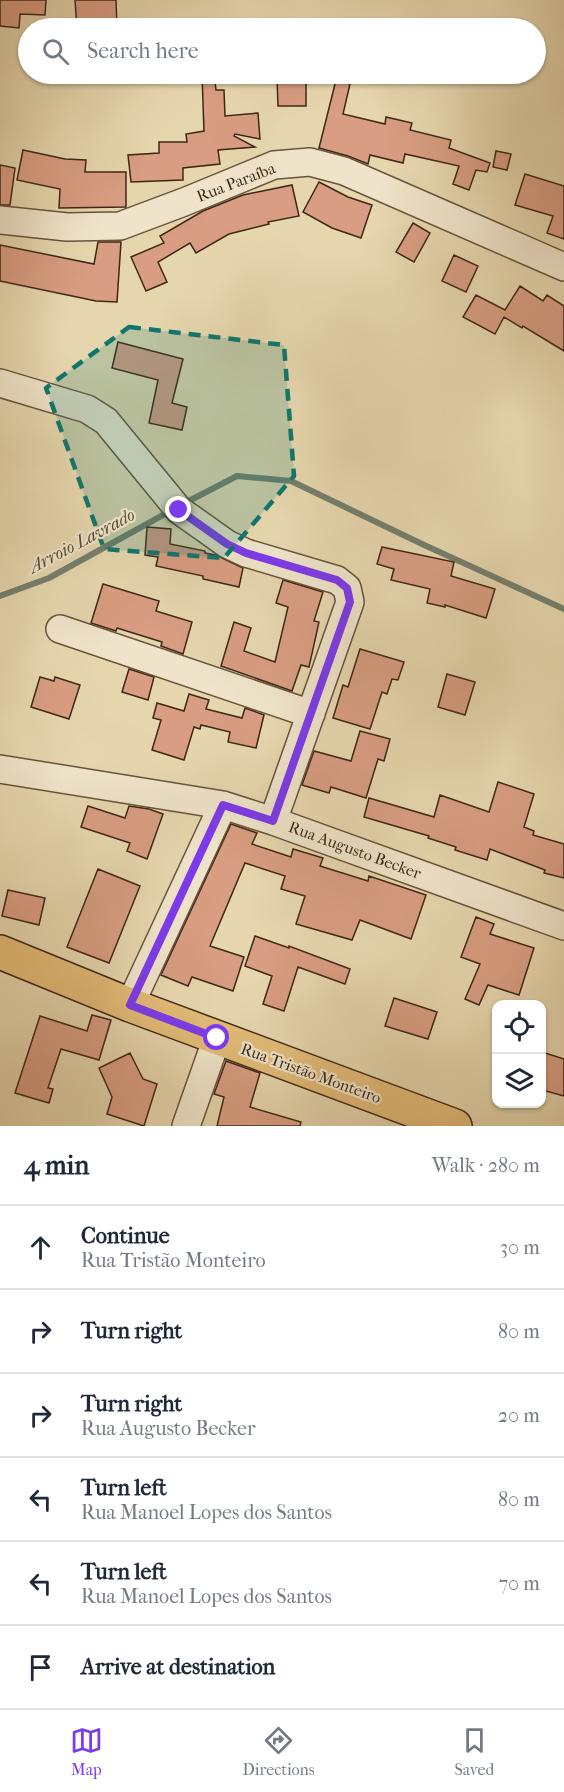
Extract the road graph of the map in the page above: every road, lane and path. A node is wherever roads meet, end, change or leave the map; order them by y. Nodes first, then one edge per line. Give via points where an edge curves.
1 (0, 220) edge
2 (564, 267) edge
3 (0, 383) edge
4 (60, 629) dead end
5 (310, 714) junction
6 (0, 769) edge
7 (223, 805) junction
8 (273, 821) junction
9 (564, 926) edge
10 (0, 952) edge
11 (130, 1005) junction
12 (217, 1038) junction
13 (186, 1126) edge
14 (455, 1126) edge

1 - 2 street, Rua Paraíba via 67,227 120,226 274,165 310,162 344,171
3 - 5 street via 87,409 106,421 170,500 227,544 337,580 347,588 350,602
4 - 5 street
5 - 8 street
6 - 7 street, Rua Augusto Becker
7 - 8 street, Rua Augusto Becker
7 - 11 street
8 - 9 street, Rua Augusto Becker
10 - 11 main road, Rua Tristão Monteiro
11 - 12 main road, Rua Tristão Monteiro
12 - 13 street
12 - 14 main road, Rua Tristão Monteiro

